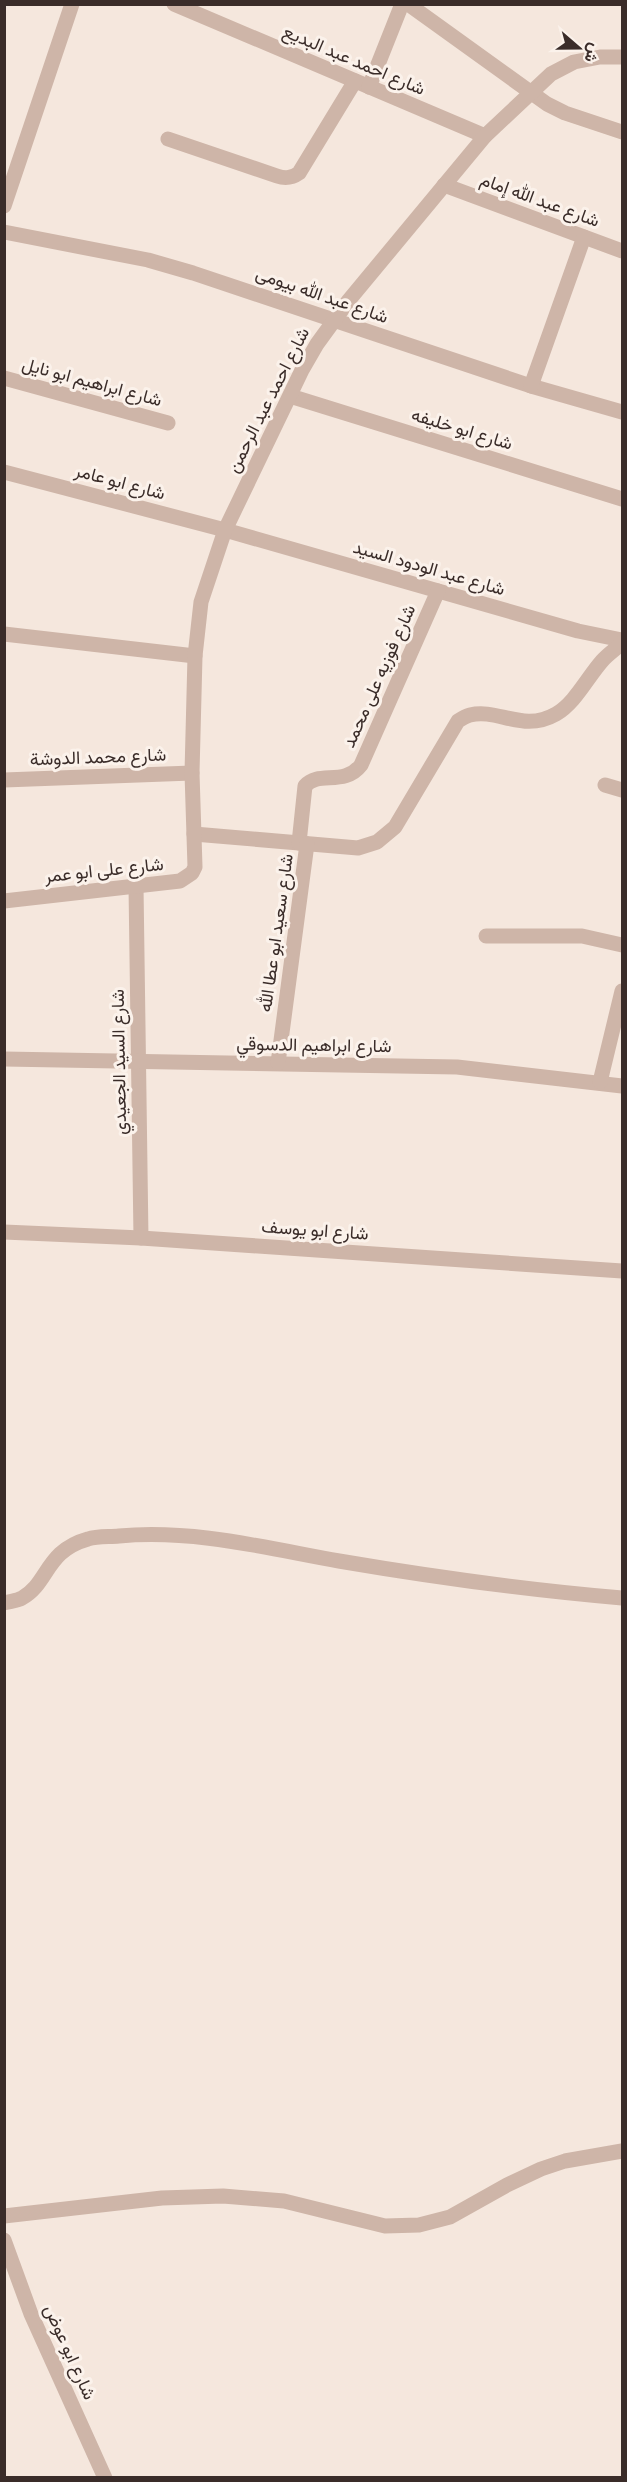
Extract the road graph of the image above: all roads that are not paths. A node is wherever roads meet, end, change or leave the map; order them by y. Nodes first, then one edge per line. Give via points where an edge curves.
1 (72, 4) edge
2 (174, 4) edge
3 (402, 4) edge
4 (408, 4) edge
5 (622, 57) edge
6 (362, 84) junction
7 (531, 93) junction
8 (622, 132) edge
9 (485, 136) junction
10 (168, 139) dead end
11 (444, 185) junction
12 (4, 206) edge
13 (4, 232) edge
14 (584, 237) junction
15 (622, 251) edge
16 (333, 321) junction
17 (4, 378) edge
18 (531, 386) junction
19 (290, 396) junction
20 (622, 412) edge
21 (168, 423) dead end
22 (4, 472) edge
23 (622, 499) edge
24 (225, 530) junction
25 (438, 591) junction
26 (4, 634) edge
27 (622, 641) edge
28 (195, 656) junction
29 (192, 774) junction
30 (4, 780) edge
31 (604, 785) dead end
32 (622, 790) edge
33 (194, 834) junction
34 (303, 844) junction
35 (195, 860) joint
36 (136, 886) junction
37 (4, 901) edge
38 (486, 936) dead end
39 (622, 945) edge
40 (622, 991) edge
41 (4, 1059) edge
42 (139, 1061) junction
43 (278, 1063) junction
44 (600, 1082) junction
45 (622, 1086) edge
46 (4, 1232) edge
47 (141, 1238) junction
48 (622, 1271) edge
49 (622, 1598) edge
50 (4, 1603) edge
51 (622, 2151) edge
52 (4, 2216) edge
53 (4, 2240) edge
54 (105, 2478) edge

1 - 12 street
2 - 6 street, شارع احمد عبد البديع
3 - 6 street
4 - 7 street
5 - 7 street, شارع احمد عبد الرحمن via 574,62 551,74
6 - 9 street, شارع احمد عبد البديع
6 - 10 street via 299,173 289,178
7 - 8 street via 565,113
7 - 9 street, شارع احمد عبد الرحمن
9 - 11 street, شارع احمد عبد الرحمن
11 - 14 street, شارع عبد الله إمام
11 - 16 street, شارع احمد عبد الرحمن
13 - 16 street, شارع عبد الله بيومى via 148,260
14 - 15 street, شارع عبد الله إمام
14 - 18 street
16 - 18 street, شارع عبد الله بيومى
16 - 19 street, شارع احمد عبد الرحمن
17 - 21 street, شارع ابراهيم ابو نايل
18 - 20 street, شارع عبد الله بيومى
19 - 23 street, شارع ابو خليفه
19 - 24 street, شارع احمد عبد الرحمن
22 - 24 street, شارع ابو عامر
24 - 25 street, شارع عبد الودود السيد
24 - 28 street, شارع احمد عبد الرحمن via 201,602
25 - 27 street, شارع عبد الودود السيد
25 - 34 street, شارع فوزيه على محمد via 361,765 350,776 313,780 305,786
26 - 28 street
27 - 34 street via 557,714 521,722 483,714 458,721 395,827 377,842 358,848
28 - 29 street, شارع احمد عبد الرحمن
29 - 30 street, شارع محمد الدوشة
29 - 33 street, شارع احمد عبد الرحمن
31 - 32 street
33 - 34 street
33 - 35 street, شارع احمد عبد الرحمن
34 - 43 street, شارع سعيد ابو عطا الله
35 - 36 street, شارع على ابو عمر via 192,873 186,878
36 - 37 street, شارع على ابو عمر
36 - 42 street, شارع السيد الجعيدي
38 - 39 street via 582,936
40 - 44 street
41 - 42 street, شارع ابراهيم الدسوقي
42 - 43 street, شارع ابراهيم الدسوقي
42 - 47 street, شارع السيد الجعيدي
43 - 44 street, شارع ابراهيم الدسوقي via 457,1067
44 - 45 street, شارع ابراهيم الدسوقي
46 - 47 street, شارع ابو يوسف
47 - 48 street, شارع ابو يوسف
49 - 50 street via 547,1592 229,1540 144,1534 88,1539 67,1547 52,1560 33,1589
51 - 52 street via 541,2169 450,2217 419,2225 385,2226 284,2201 223,2196 162,2198
53 - 54 street, شارع ابو عوض via 31,2314

